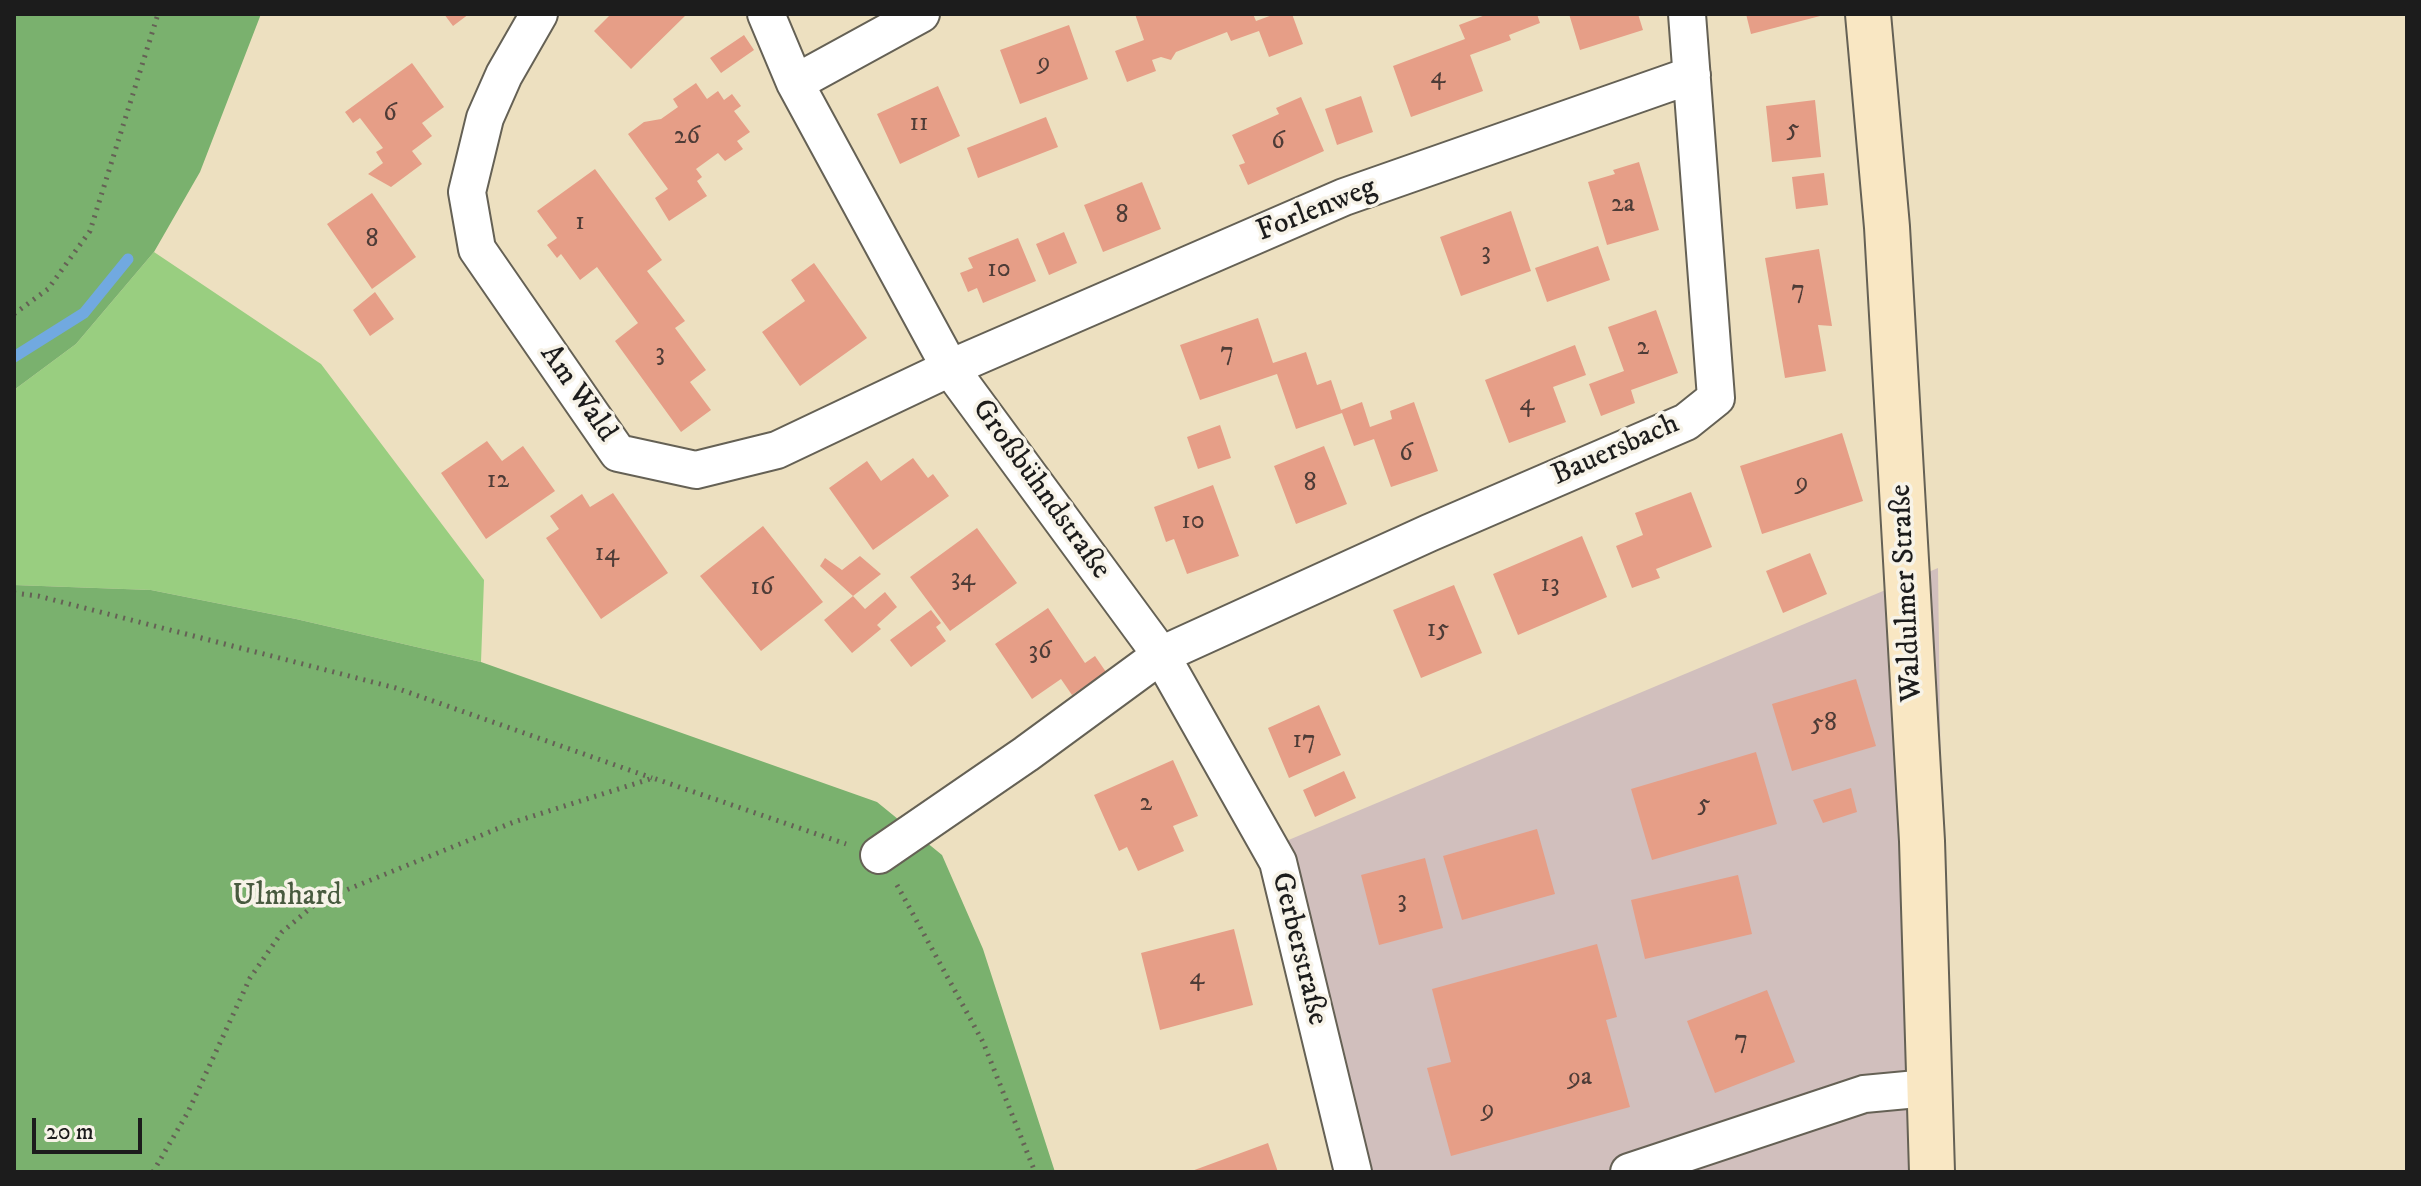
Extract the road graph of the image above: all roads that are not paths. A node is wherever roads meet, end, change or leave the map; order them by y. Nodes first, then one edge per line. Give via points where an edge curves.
1 (539, 14) edge
2 (766, 14) edge
3 (921, 14) edge
4 (1687, 14) edge
5 (1868, 14) edge
6 (1692, 75) junction
7 (795, 83) junction
8 (950, 368) junction
9 (1161, 655) junction
10 (879, 855) road end
11 (1928, 1088) junction
12 (1353, 1172) edge
13 (1630, 1172) edge
14 (1932, 1172) edge

1 - 8 street, Am Wald via 485,118 467,192 477,249 618,453 696,470 777,450
2 - 7 street, Großbühndstraße
3 - 7 street
4 - 6 street, Bauersbach
5 - 11 street, Waldulmer Straße via 1887,227 1922,841
6 - 8 street, Forlenweg via 1344,197
6 - 9 street, Bauersbach via 1716,398 1686,422
7 - 8 street, Großbühndstraße
8 - 9 street, Großbühndstraße
9 - 10 street
9 - 12 street, Gerberstraße via 1278,862
11 - 13 street via 1864,1094
11 - 14 street, Waldulmer Straße

